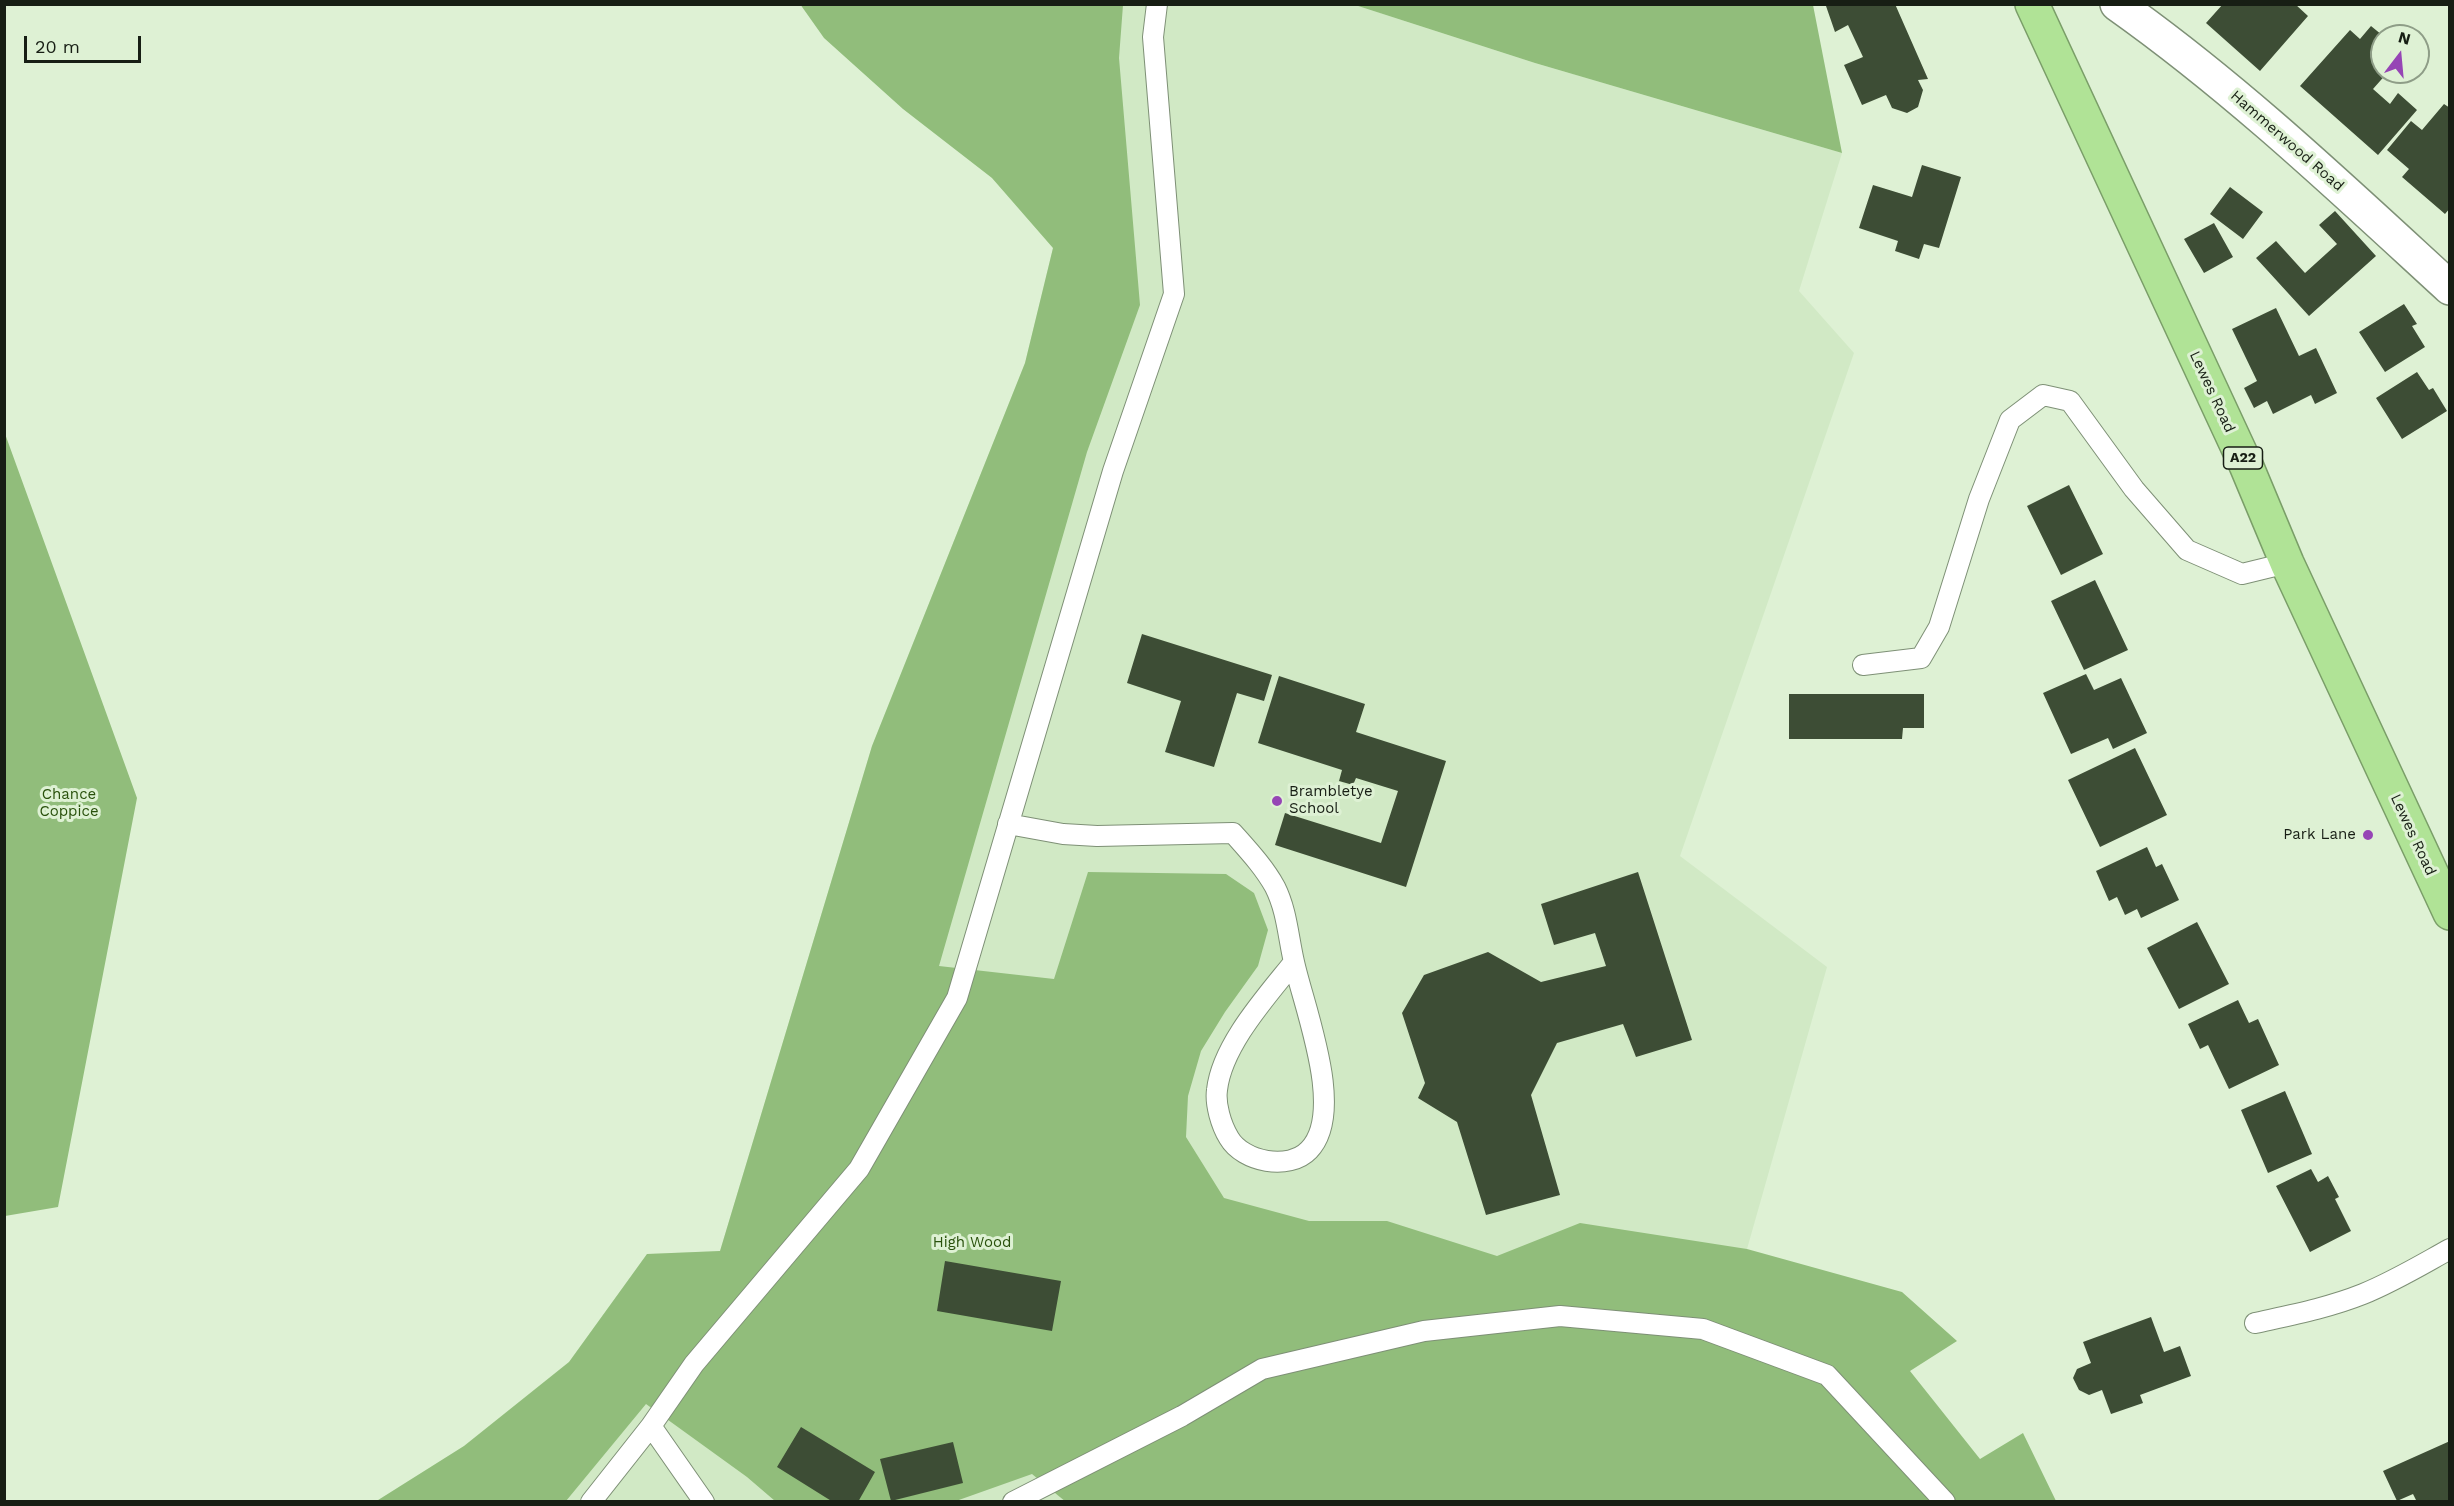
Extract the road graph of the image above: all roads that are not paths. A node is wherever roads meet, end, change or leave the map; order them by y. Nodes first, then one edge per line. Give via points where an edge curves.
1 (1157, 4) edge
2 (2031, 4) edge
3 (2117, 4) edge
4 (2450, 288) edge
5 (2287, 563) junction
6 (1863, 665) dead end
7 (1008, 824) junction
8 (2450, 913) edge
9 (1294, 962) junction
10 (2450, 1249) edge
11 (2254, 1323) dead end
12 (651, 1426) junction
13 (591, 1502) edge
14 (704, 1502) edge
15 (1013, 1502) edge
16 (1945, 1502) edge

1 - 7 lane via 1153,37 1174,294 1113,471
2 - 5 highway, Lewes Road / A22 via 2246,465
3 - 4 street, Hammerwood Road via 2178,47 2272,126
5 - 6 lane via 2242,574 2187,550 2134,489 2070,401 2043,395 2010,420 1978,499 1939,627 1921,658
5 - 8 highway, Lewes Road / A22
7 - 9 lane via 1097,836 1233,833 1275,888 1289,927
7 - 12 lane via 957,998 859,1169 694,1364
9 - 9 lane via 1322,1071 1323,1117 1321,1134 1308,1152 1293,1160 1273,1162 1255,1158 1229,1138 1217,1090 1240,1033
10 - 11 lane via 2362,1295
12 - 13 lane
12 - 14 lane
15 - 16 lane via 1182,1416 1262,1369 1424,1331 1560,1316 1703,1329 1827,1375

